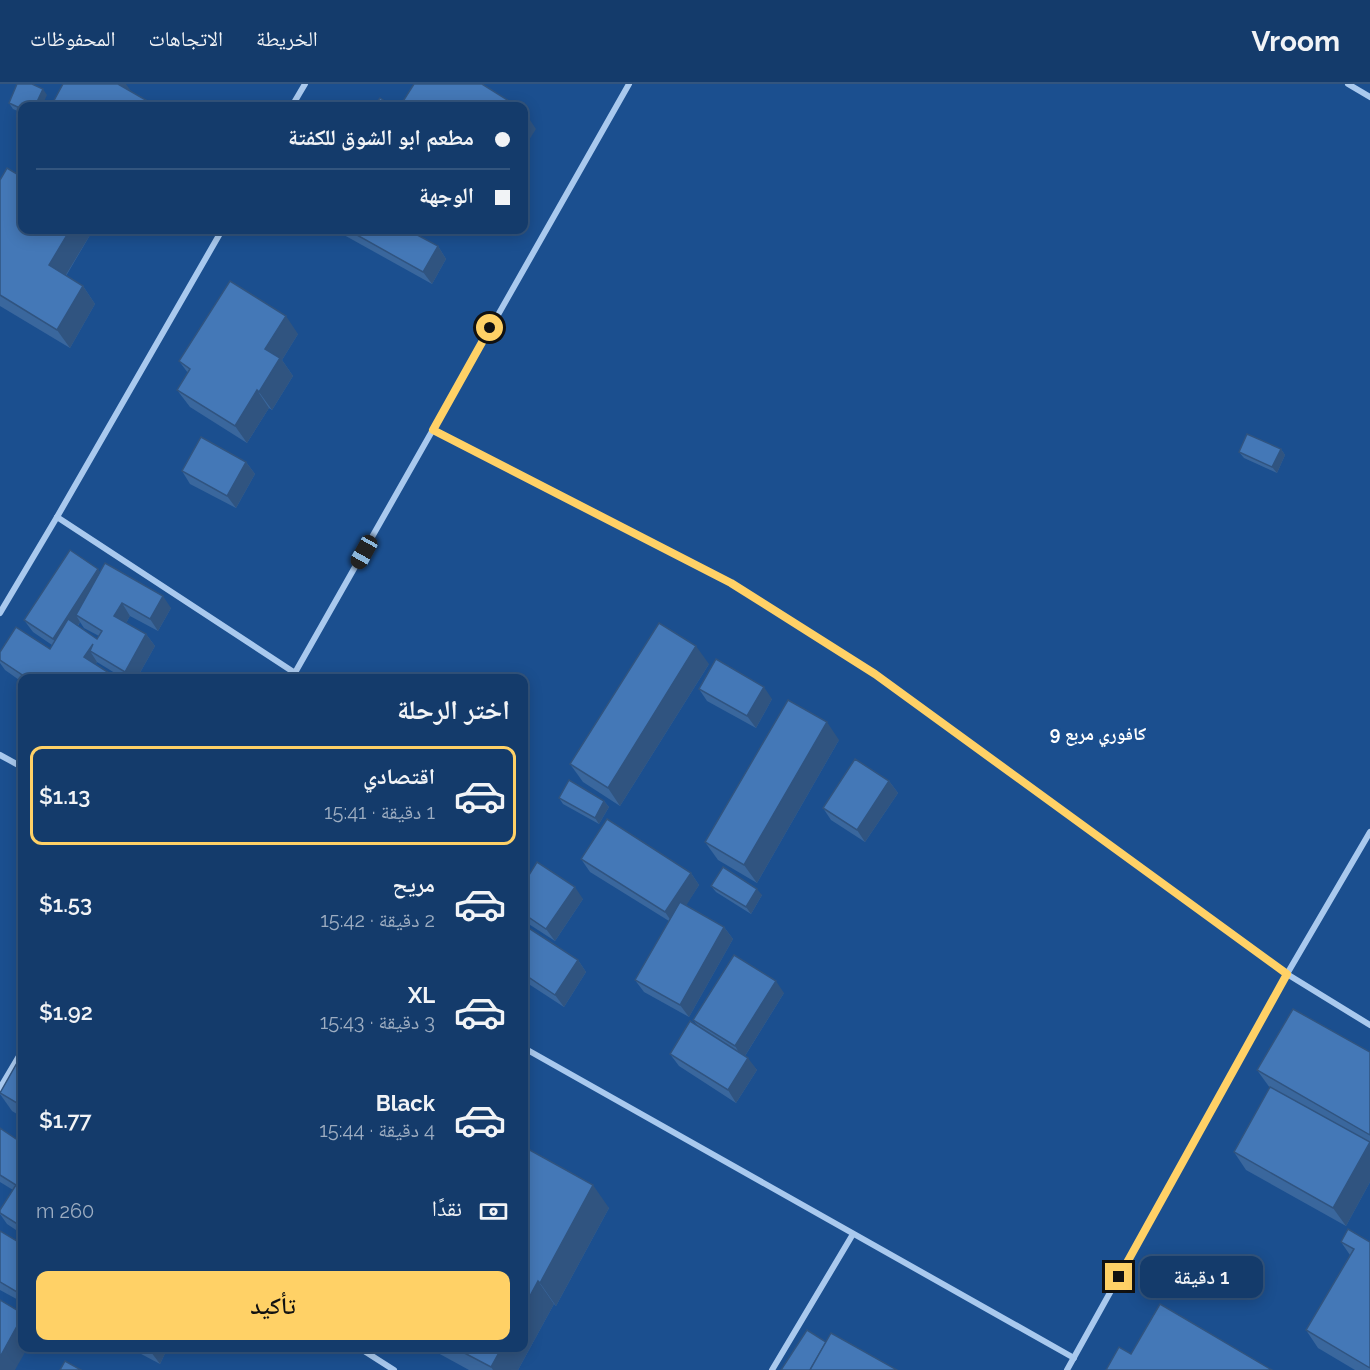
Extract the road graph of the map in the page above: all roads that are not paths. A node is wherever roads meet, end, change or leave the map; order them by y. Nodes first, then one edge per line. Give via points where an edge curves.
1 (305, 84) edge
2 (629, 84) edge
3 (1348, 84) edge
4 (1370, 97) edge
5 (294, 102) edge
6 (220, 234) edge
7 (433, 430) junction
8 (57, 517) junction
9 (0, 613) edge
10 (292, 674) edge
11 (295, 674) edge
12 (0, 755) edge
13 (18, 765) edge
14 (1370, 832) edge
15 (1287, 974) junction
16 (1370, 1025) edge
17 (528, 1050) edge
18 (18, 1058) edge
19 (0, 1088) edge
20 (853, 1234) junction
21 (366, 1352) edge
22 (1074, 1358) junction
23 (394, 1370) edge
24 (772, 1370) edge
25 (1067, 1370) edge

1 - 5 street
2 - 7 street
3 - 4 street
6 - 8 street
7 - 11 street
7 - 15 street via 731,583 875,674
8 - 9 street
8 - 10 street
12 - 13 street
14 - 15 street
15 - 16 street
15 - 22 street
17 - 20 street
18 - 19 street
20 - 22 street
20 - 24 street
21 - 23 street
22 - 25 street

